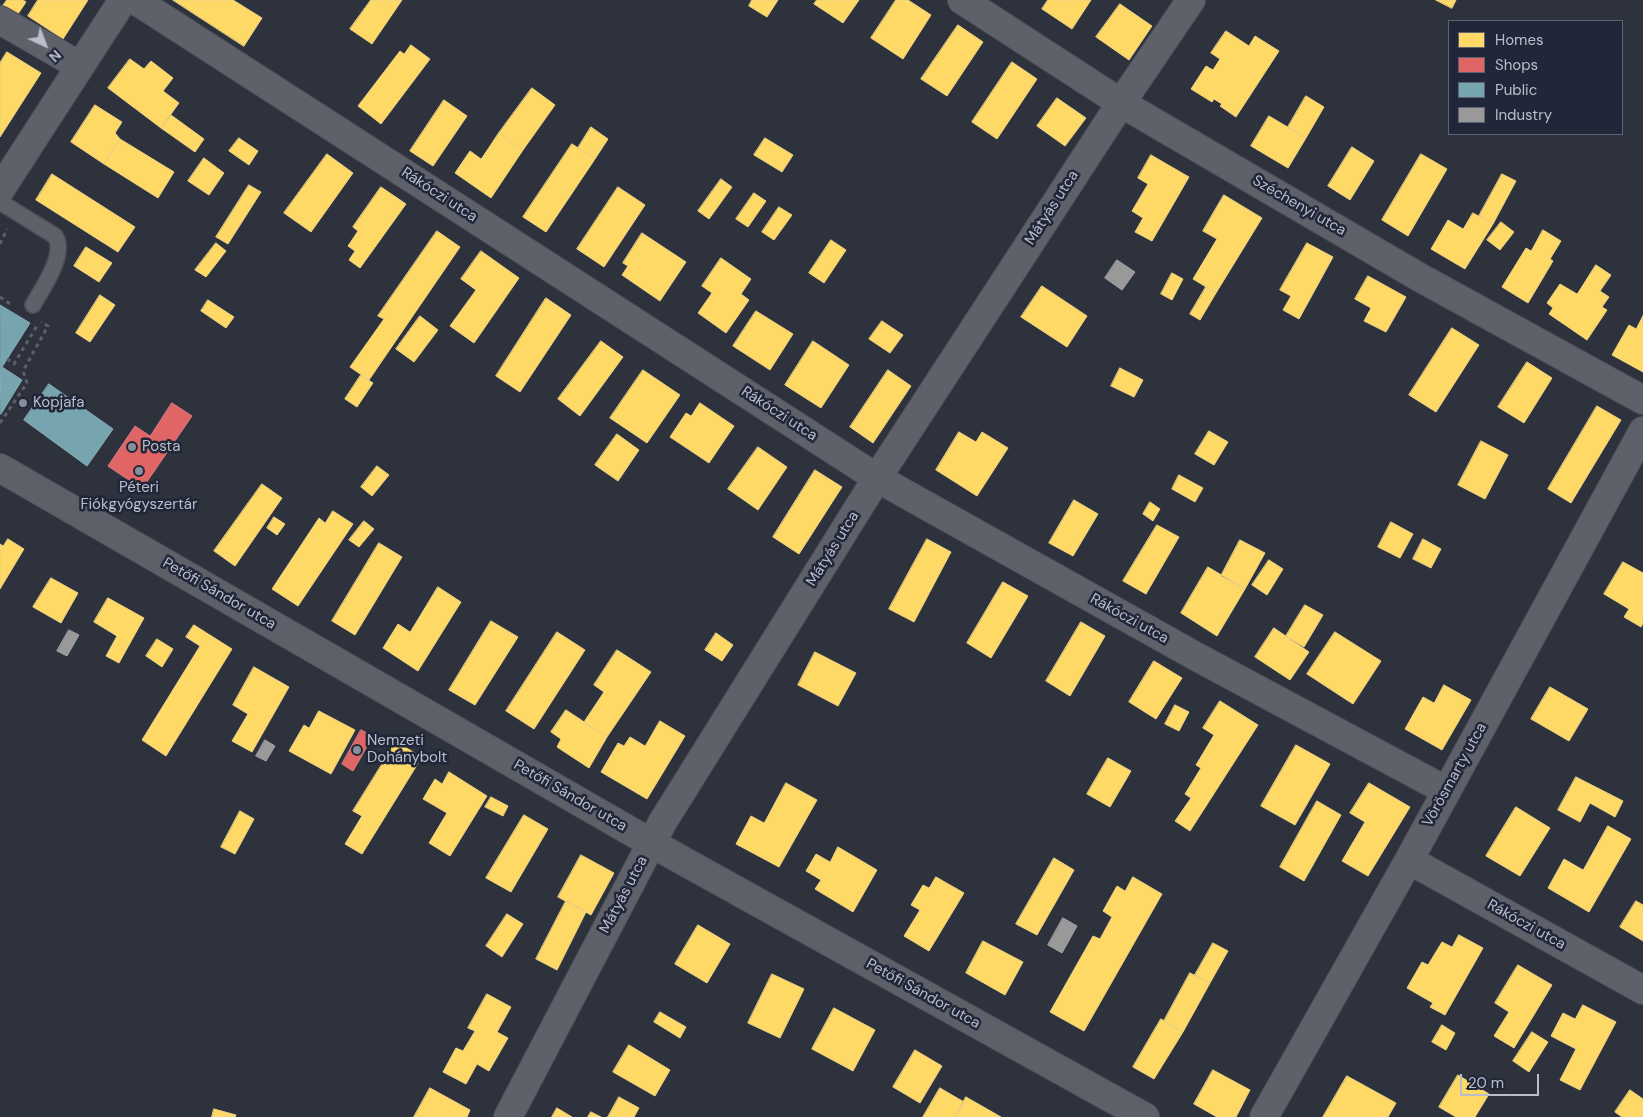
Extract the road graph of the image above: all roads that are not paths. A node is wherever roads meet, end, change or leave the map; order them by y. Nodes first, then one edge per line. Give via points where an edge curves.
1 (123, 0) edge
2 (135, 0) edge
3 (962, 0) edge
4 (1191, 0) edge
5 (0, 20) edge
6 (80, 66) junction
7 (1121, 103) junction
8 (0, 190) edge
9 (0, 202) edge
10 (33, 305) dead end
11 (1643, 400) edge
12 (1643, 431) edge
13 (0, 468) edge
14 (877, 478) junction
15 (1447, 791) junction
16 (651, 842) junction
17 (1409, 860) junction
18 (1643, 990) edge
19 (508, 1117) edge
20 (1145, 1117) edge
21 (1264, 1117) edge

1 - 6 street
2 - 14 street, Rákóczi utca
3 - 7 street, Széchenyi utca
4 - 7 street, Mátyás utca
5 - 6 street
6 - 8 street
7 - 11 street, Széchenyi utca via 1419,277
7 - 14 street, Mátyás utca
9 - 10 lane via 58,240 53,268
12 - 15 street, Vörösmarty utca
13 - 16 main road, Petőfi Sándor utca
14 - 15 street, Rákóczi utca via 1197,657
14 - 16 street, Mátyás utca
15 - 17 street, Vörösmarty utca
16 - 19 street, Mátyás utca
16 - 20 main road, Petőfi Sándor utca
17 - 18 street, Rákóczi utca
17 - 21 street, Vörösmarty utca

